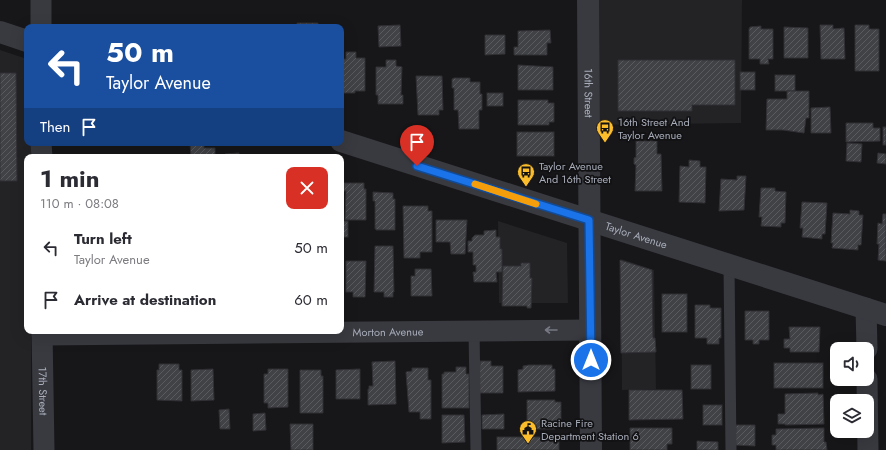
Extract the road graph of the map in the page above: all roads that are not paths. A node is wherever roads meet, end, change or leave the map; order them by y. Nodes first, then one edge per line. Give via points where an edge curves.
1 (41, 0) edge
2 (588, 0) edge
3 (41, 24) edge
4 (0, 32) edge
5 (24, 40) edge
6 (344, 142) edge
7 (589, 220) junction
8 (729, 265) junction
9 (876, 311) edge
10 (590, 330) junction
11 (474, 331) junction
12 (344, 332) edge
13 (42, 334) edge
14 (869, 342) edge
15 (867, 386) edge
16 (44, 450) edge
17 (476, 450) edge
18 (591, 450) edge
19 (731, 450) edge
20 (868, 450) edge

1 - 3 street
2 - 7 street, 16th Street
4 - 5 street
6 - 7 street, Taylor Avenue
7 - 8 street, Taylor Avenue
7 - 10 street, 16th Street
8 - 9 street, Taylor Avenue
8 - 19 lane
9 - 14 street
10 -> 11 street, Morton Avenue
10 - 18 street, 16th Street
11 - 12 street, Morton Avenue
11 - 17 lane
13 - 16 street, 17th Street
15 - 20 street

